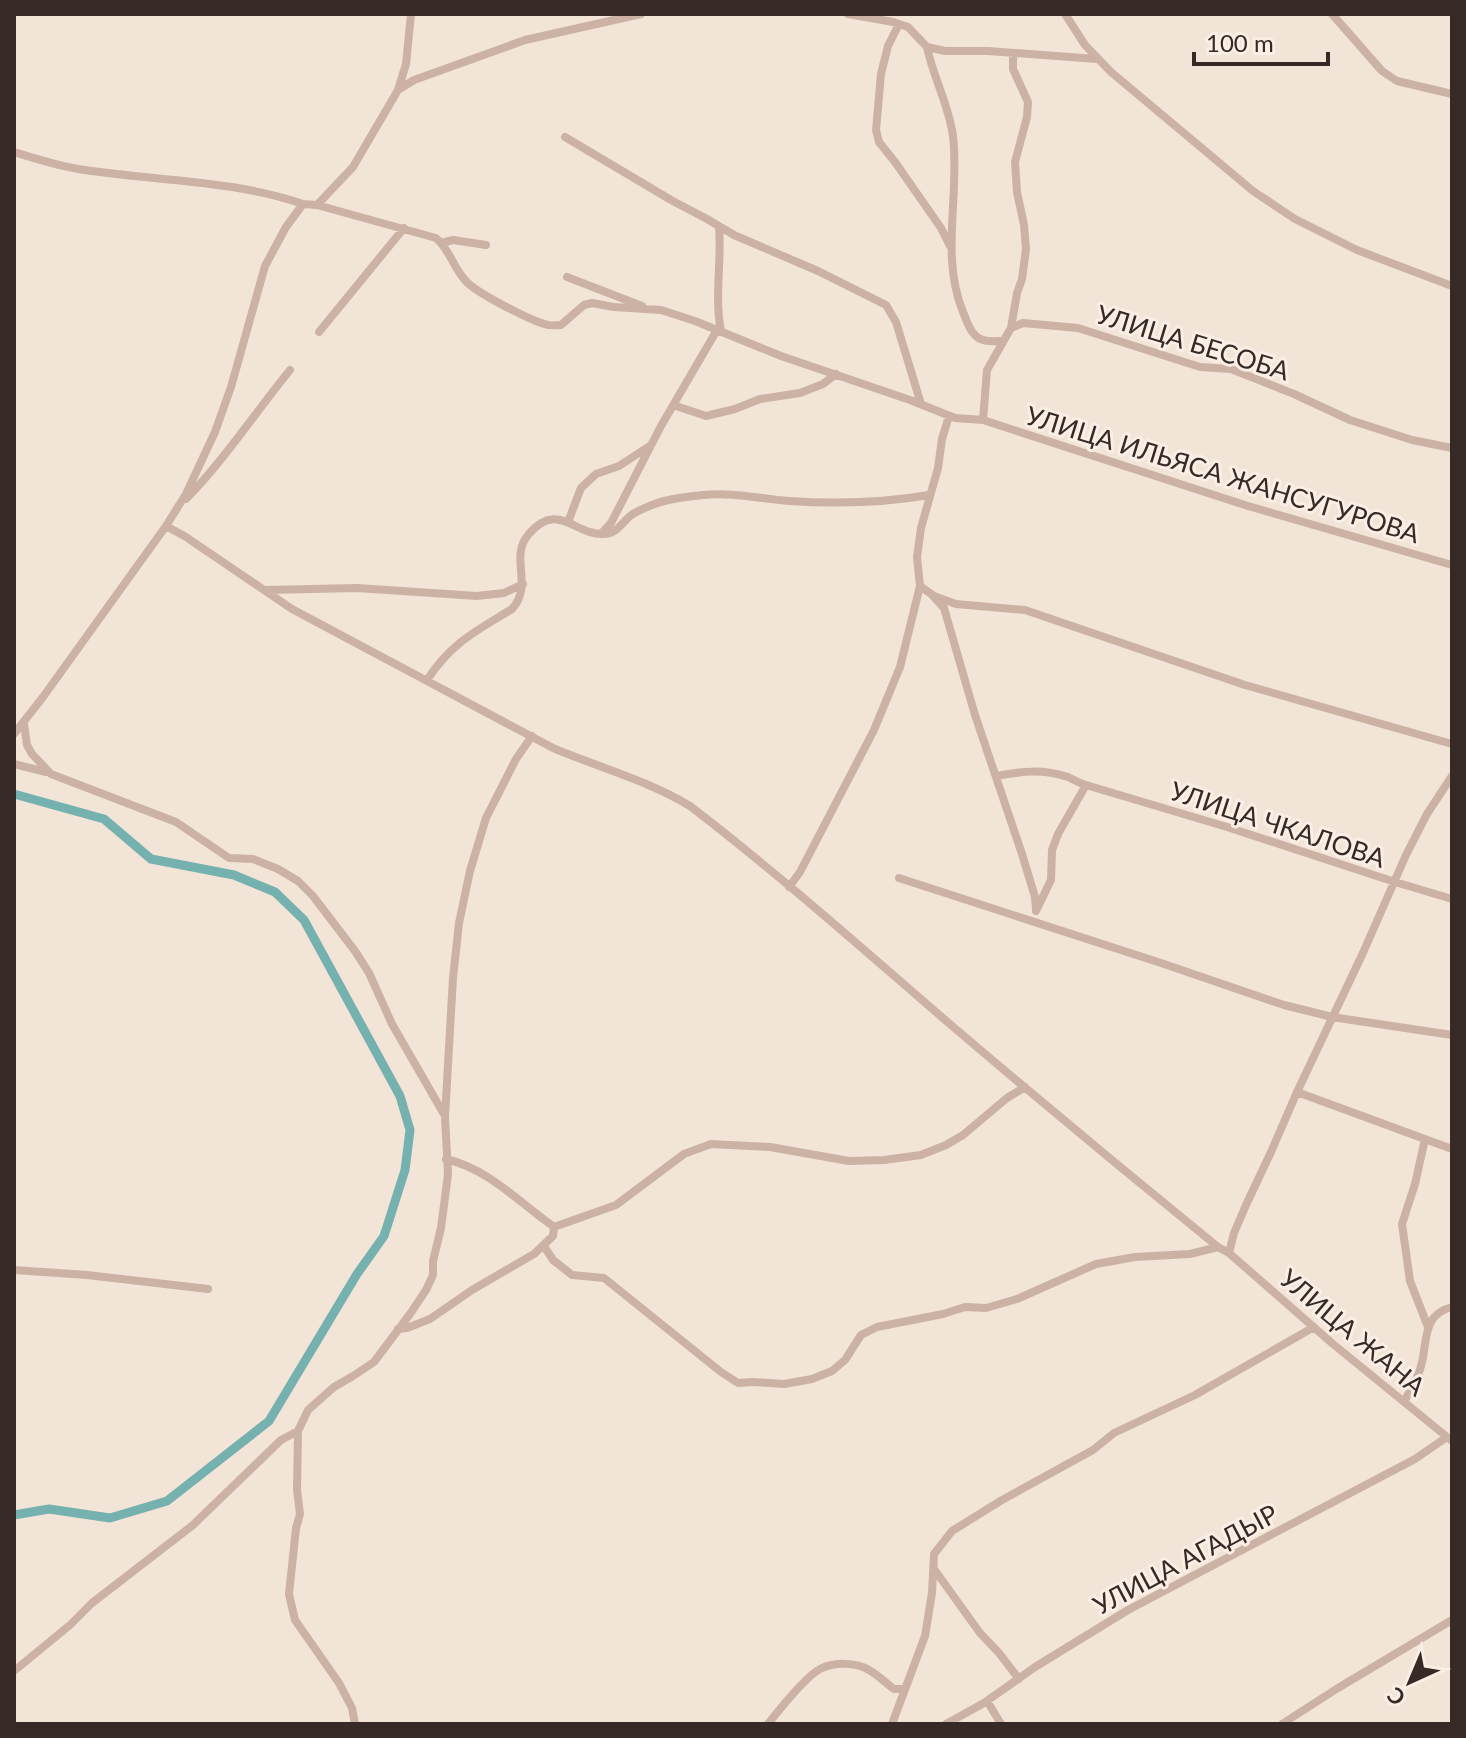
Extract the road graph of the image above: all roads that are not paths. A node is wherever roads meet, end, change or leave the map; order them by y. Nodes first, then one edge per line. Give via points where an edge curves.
1 (411, 14) edge
2 (641, 14) edge
3 (848, 14) edge
4 (1065, 14) edge
5 (1332, 14) edge
6 (899, 24) junction
7 (927, 47) junction
8 (1013, 54) junction
9 (1098, 59) junction
10 (398, 90) junction
11 (1452, 94) edge
12 (565, 137) dead end
13 (14, 152) edge
14 (303, 204) junction
15 (317, 205) junction
16 (719, 226) junction
17 (404, 228) junction
18 (441, 243) junction
19 (486, 245) dead end
20 (950, 247) junction
21 (567, 277) dead end
22 (1452, 286) edge
23 (650, 309) junction
24 (1011, 328) junction
25 (719, 331) junction
26 (319, 332) dead end
27 (1003, 341) junction
28 (290, 370) dead end
29 (836, 374) junction
30 (921, 404) junction
31 (673, 405) junction
32 (949, 416) junction
33 (983, 420) junction
34 (652, 445) junction
35 (1452, 448) edge
36 (929, 495) junction
37 (177, 508) junction
38 (568, 522) junction
39 (166, 526) junction
40 (601, 534) junction
41 (1452, 565) edge
42 (523, 584) junction
43 (920, 586) junction
44 (263, 590) junction
45 (934, 596) junction
46 (427, 680) junction
47 (24, 723) junction
48 (14, 734) edge
49 (532, 736) junction
50 (1452, 744) edge
51 (14, 764) edge
52 (51, 774) junction
53 (997, 776) junction
54 (1452, 776) edge
55 (1089, 786) junction
56 (899, 878) dead end
57 (1395, 882) junction
58 (789, 887) junction
59 (1452, 899) edge
60 (1036, 911) junction
61 (1035, 923) junction
62 (1332, 1017) junction
63 (1452, 1035) edge
64 (1025, 1087) junction
65 (1297, 1092) junction
66 (445, 1117) junction
67 (1425, 1139) junction
68 (1452, 1149) edge
69 (446, 1159) junction
70 (554, 1227) junction
71 (544, 1246) junction
72 (1218, 1247) junction
73 (1229, 1253) junction
74 (14, 1270) edge
75 (208, 1289) dead end
76 (1452, 1307) edge
77 (1314, 1327) junction
78 (1428, 1327) junction
79 (398, 1329) junction
80 (1404, 1402) junction
81 (298, 1431) junction
82 (1450, 1439) edge
83 (933, 1568) junction
84 (1452, 1620) edge
85 (14, 1671) edge
86 (1019, 1679) junction
87 (904, 1689) junction
88 (987, 1701) junction
89 (355, 1724) edge
90 (768, 1724) edge
91 (892, 1724) edge
92 (946, 1724) edge
93 (1001, 1724) edge
94 (1282, 1724) edge

1 - 10 street
2 - 10 street via 525,40
3 - 6 street
4 - 9 street
5 - 11 street via 1382,71 1397,81
6 - 7 street
6 - 20 street via 881,74 876,130
7 - 8 street
7 - 20 street via 952,131
8 - 9 street
8 - 24 street via 1013,69 1028,102 1015,162 1025,265
9 - 22 street via 1253,191 1295,219 1357,250
10 - 15 street via 353,167
12 - 16 street
13 - 14 street via 56,165 219,185
14 - 15 street
14 - 37 street via 265,266 215,432
15 - 17 street
16 - 25 street
16 - 30 street via 886,305
17 - 18 street
17 - 26 street
18 - 19 street
18 - 23 street via 472,288 549,326 561,325 592,303
20 - 27 street via 956,295 973,334
21 - 23 street
23 - 25 street, УЛИЦА ИЛЬЯСА ЖАНСУГУРОВА
24 - 27 street
24 - 35 street, УЛИЦА БЕСОБА via 1023,323 1078,328 1200,367 1231,369 1350,420
25 - 29 street, УЛИЦА ИЛЬЯСА ЖАНСУГУРОВА
25 - 31 street
27 - 33 street via 987,370
28 - 37 street via 217,466
29 - 30 street, УЛИЦА ИЛЬЯСА ЖАНСУГУРОВА
29 - 31 street via 800,393 706,416
30 - 32 street, УЛИЦА ИЛЬЯСА ЖАНСУГУРОВА
31 - 34 street
32 - 33 street, УЛИЦА ИЛЬЯСА ЖАНСУГУРОВА
32 - 36 street
33 - 41 street, УЛИЦА ИЛЬЯСА ЖАНСУГУРОВА
34 - 38 street via 596,474 581,488
34 - 40 street
36 - 40 street via 822,503 703,495 646,507 614,532
36 - 43 street via 917,557
37 - 39 street
38 - 40 street
38 - 42 street via 554,518 528,535 520,550
39 - 44 street, УЛИЦА ЖАНА
39 - 47 street
42 - 44 street via 477,596 357,588
42 - 46 street via 512,609 466,636
43 - 45 street
43 - 58 street via 900,667 874,730
44 - 46 street, УЛИЦА ЖАНА
45 - 50 street via 956,604 1025,610 1245,685
45 - 53 street via 944,608
46 - 49 street, УЛИЦА ЖАНА
47 - 48 street
47 - 52 street via 27,745
49 - 58 street, УЛИЦА ЖАНА via 675,797
49 - 66 street via 486,818 470,871 453,978
51 - 52 street
52 - 66 street via 176,822 229,858 253,859 298,881 369,973
53 - 55 street, УЛИЦА ЧКАЛОВА via 1047,771
53 - 60 street
54 - 57 street via 1427,814
55 - 57 street, УЛИЦА ЧКАЛОВА
55 - 60 street via 1058,834 1051,880
56 - 61 street
57 - 59 street, УЛИЦА ЧКАЛОВА
57 - 62 street
58 - 64 street, УЛИЦА ЖАНА
60 - 61 street
61 - 62 street
62 - 63 street
62 - 65 street
64 - 70 street via 963,1135 921,1155 849,1161 770,1147 711,1144 684,1154 616,1205
64 - 72 street, УЛИЦА ЖАНА
65 - 67 street
65 - 73 street
66 - 69 street
67 - 68 street
67 - 78 street via 1402,1224 1410,1281
69 - 70 street via 491,1178
69 - 79 street via 433,1275
70 - 71 street
71 - 72 street via 572,1275 604,1278 738,1383 784,1384 832,1371 861,1335 877,1327 953,1309 986,1308 1096,1264
71 - 79 street via 430,1319
72 - 73 street, УЛИЦА ЖАНА
73 - 77 street, УЛИЦА ЖАНА
74 - 75 street
76 - 78 street via 1437,1314
77 - 80 street, УЛИЦА ЖАНА
77 - 83 street via 1195,1395 1114,1433 952,1531 934,1554
78 - 80 street via 1420,1371
79 - 81 street via 374,1362 308,1410
80 - 82 street, УЛИЦА ЖАНА
81 - 85 street via 281,1440 193,1525
81 - 89 street via 300,1514 289,1594 295,1620 339,1683
82 - 86 street, УЛИЦА АГАДЫР via 1128,1610
83 - 86 street
83 - 87 street via 925,1636
84 - 94 street
86 - 88 street, УЛИЦА АГАДЫР
87 - 90 street via 894,1689 867,1668 836,1664 819,1669
87 - 91 street
88 - 92 street, УЛИЦА АГАДЫР
88 - 93 street

